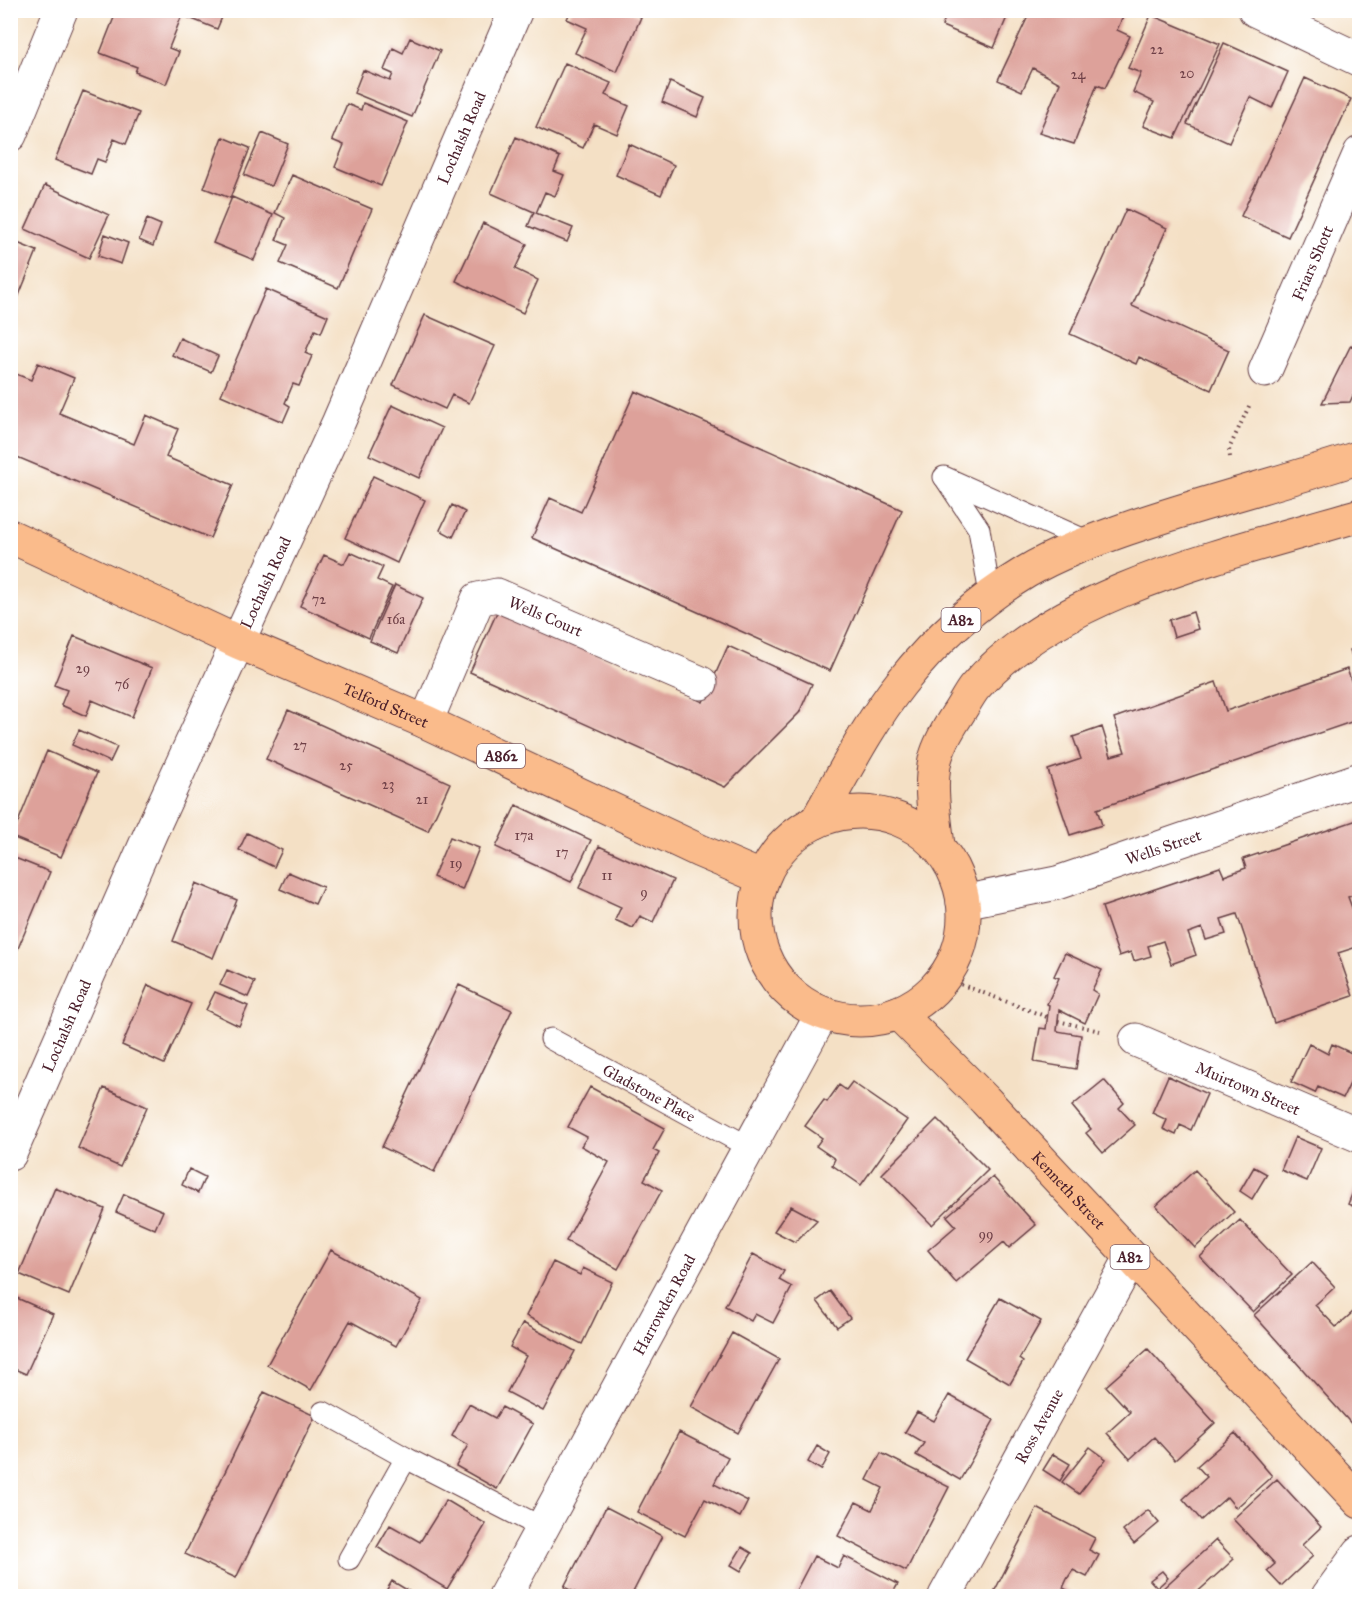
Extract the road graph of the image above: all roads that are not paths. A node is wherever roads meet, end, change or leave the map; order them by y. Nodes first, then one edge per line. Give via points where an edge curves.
1 (61, 10) edge
2 (516, 10) edge
3 (1255, 10) edge
4 (1359, 60) edge
5 (10, 135) edge
6 (1359, 153) edge
7 (1265, 371) road end
8 (1359, 457) edge
9 (1359, 515) edge
10 (10, 536) edge
11 (1089, 542) junction
12 (990, 595) junction
13 (238, 642) junction
14 (701, 682) dead end
15 (426, 722) junction
16 (1359, 778) edge
17 (816, 822) junction
18 (938, 846) junction
19 (761, 877) junction
20 (963, 902) junction
21 (898, 1013) junction
22 (822, 1014) junction
23 (551, 1039) dead end
24 (1136, 1040) road end
25 (1359, 1136) edge
26 (749, 1147) junction
27 (10, 1154) edge
28 (1131, 1258) junction
29 (323, 1412) dead end
30 (406, 1458) junction
31 (1359, 1502) edge
32 (543, 1528) junction
33 (1359, 1552) edge
34 (349, 1559) dead end
35 (505, 1596) edge
36 (945, 1596) edge
37 (1328, 1596) edge

1 - 5 street
2 - 13 street, Lochalsh Road via 339,421
3 - 4 street
6 - 7 street, Friars Shott
8 - 11 main road, A82 via 1183,509
9 - 18 main road, A82 via 1138,585 1037,634 974,689 945,734 935,760 933,795
10 - 13 main road, Telford Street / A862
11 - 12 main road, A82 via 1028,571
11 - 12 lane via 944,477 979,529
12 - 17 main road, A82 via 946,633 901,684 865,736
13 - 15 main road, Telford Street / A862
13 - 27 street, Lochalsh Road
14 - 15 street, Wells Court via 497,595 478,599
15 - 19 main road, Telford Street / A862
16 - 20 street, Wells Street via 1057,882
17 - 18 main road, A82 via 851,812 886,814 920,830
17 - 19 main road, A82 via 785,844
18 - 20 main road, A82 via 956,876
19 - 22 main road, A82 via 754,928 764,962 791,996
20 - 21 main road, A82 via 961,939 944,978 927,995
21 - 22 main road, A82 via 862,1021
21 - 28 main road, Kenneth Street / A82 via 985,1100
22 - 26 street, Harrowden Road
23 - 26 lane, Gladstone Place
24 - 25 street, Muirtown Street
26 - 32 street, Harrowden Road
28 - 31 main road, Kenneth Street / A82
28 - 36 street, Ross Avenue
29 - 30 lane
30 - 32 lane
30 - 34 lane
32 - 35 street, Harrowden Road
33 - 37 street

